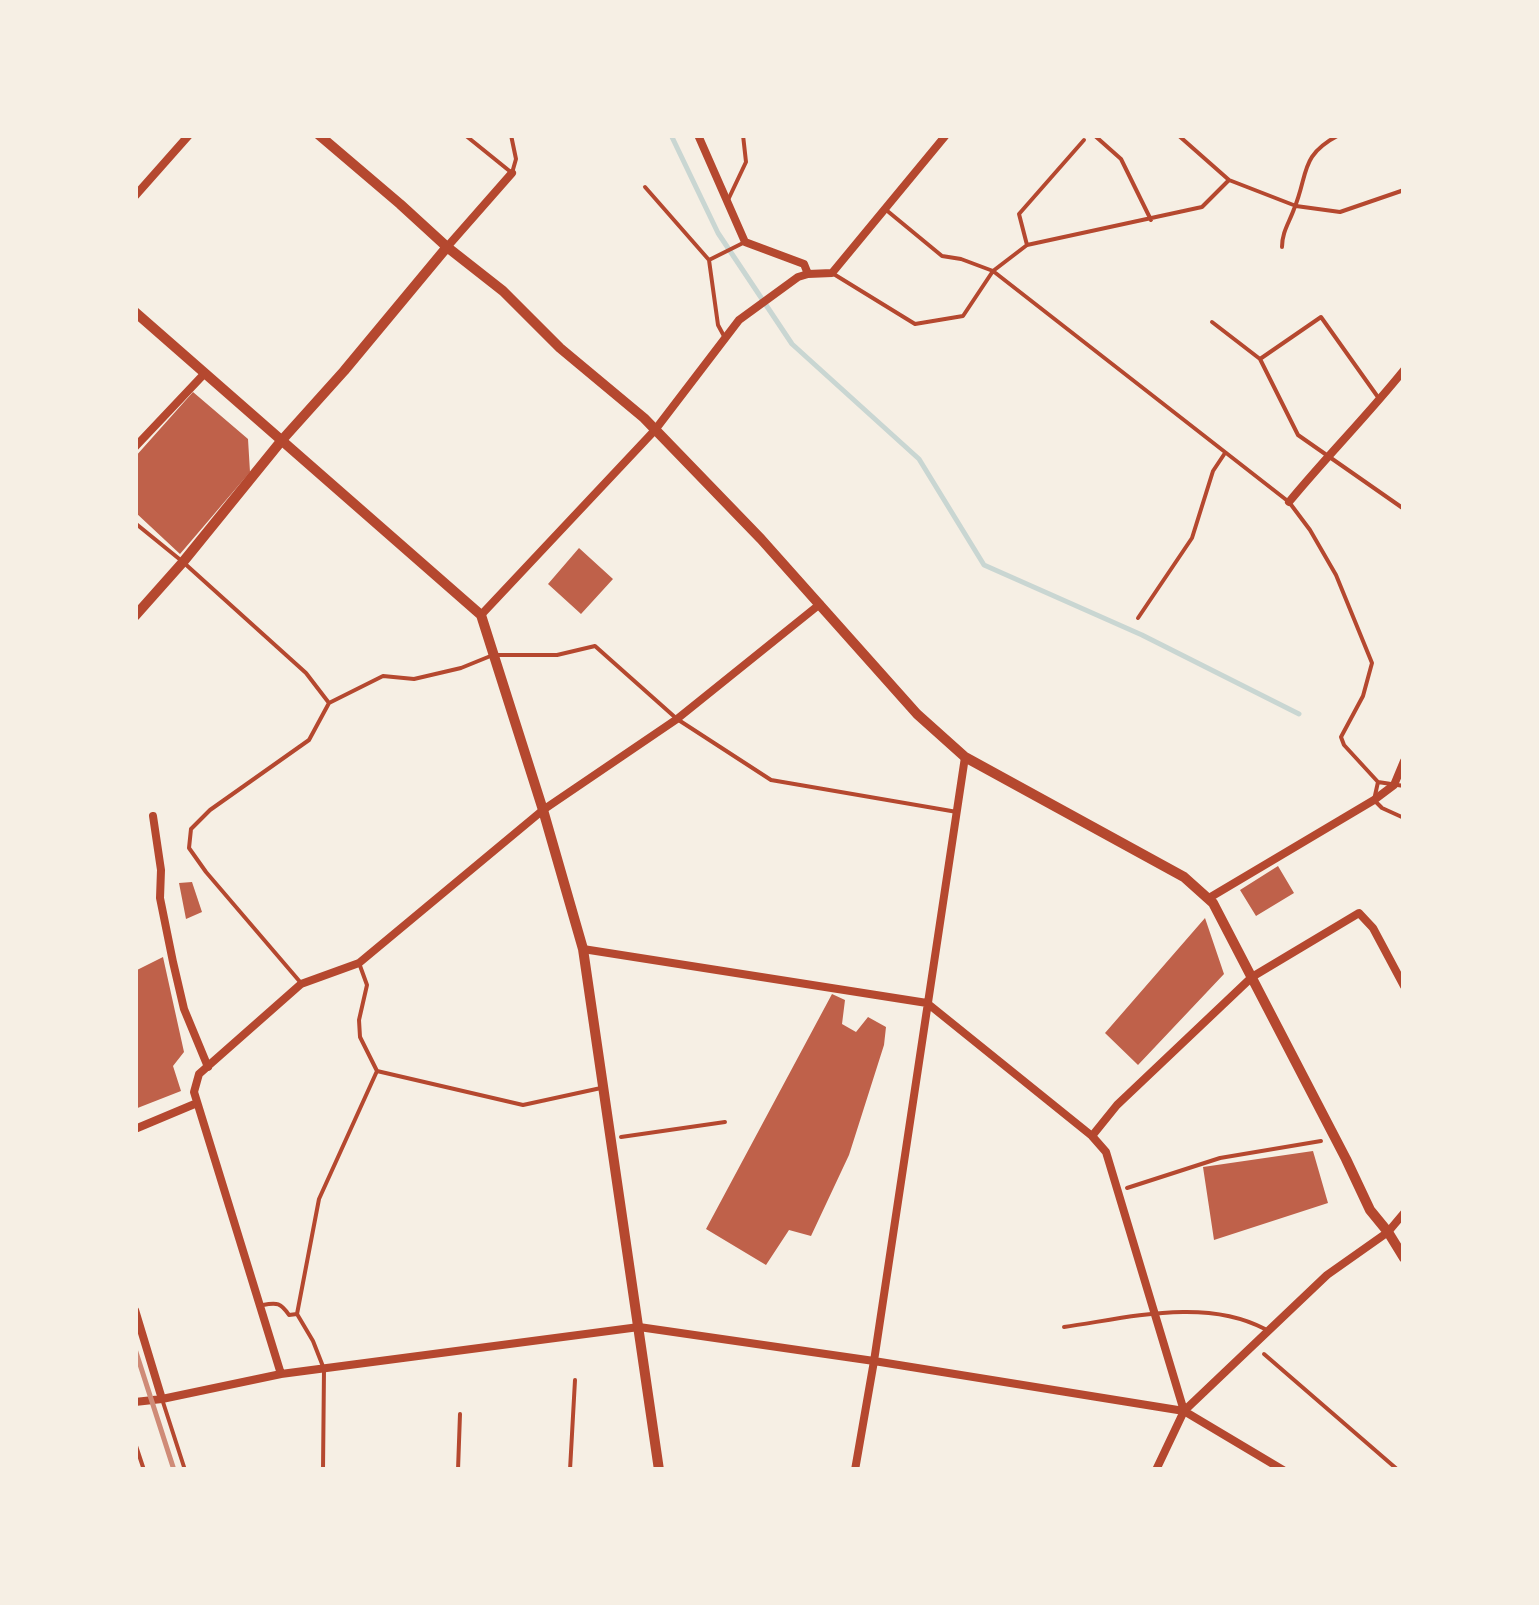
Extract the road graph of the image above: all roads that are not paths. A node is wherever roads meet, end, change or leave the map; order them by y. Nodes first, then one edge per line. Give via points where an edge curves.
1 (189, 135) edge
2 (319, 135) edge
3 (465, 135) edge
4 (511, 135) edge
5 (698, 135) edge
6 (743, 135) edge
7 (946, 135) edge
8 (1094, 135) edge
9 (1178, 135) edge
10 (1340, 135) edge
11 (1084, 140) dead end
12 (512, 174) junction
13 (1229, 180) junction
14 (645, 187) dead end
15 (1404, 190) edge
16 (135, 196) edge
17 (728, 200) junction
18 (1296, 206) junction
19 (885, 208) junction
20 (1151, 220) junction
21 (745, 242) junction
22 (1028, 245) junction
23 (1282, 247) dead end
24 (447, 248) junction
25 (710, 260) junction
26 (994, 270) junction
27 (832, 273) junction
28 (808, 274) junction
29 (136, 314) edge
30 (1212, 322) dead end
31 (725, 338) junction
32 (1260, 358) junction
33 (1404, 370) edge
34 (205, 374) junction
35 (1380, 400) junction
36 (655, 430) junction
37 (282, 440) junction
38 (135, 447) edge
39 (1225, 452) junction
40 (1327, 455) junction
41 (1288, 502) junction
42 (1404, 509) edge
43 (135, 524) edge
44 (183, 562) junction
45 (820, 604) junction
46 (481, 614) junction
47 (135, 616) edge
48 (1138, 618) dead end
49 (493, 655) junction
50 (330, 702) junction
51 (677, 718) junction
52 (965, 757) junction
53 (1404, 761) edge
54 (1378, 782) junction
55 (1399, 785) edge
56 (1374, 800) junction
57 (544, 810) junction
58 (957, 812) junction
59 (152, 816) dead end
60 (1404, 818) edge
61 (1209, 898) junction
62 (584, 949) junction
63 (358, 963) junction
64 (1252, 977) junction
65 (301, 984) junction
66 (1404, 986) edge
67 (927, 1003) junction
68 (208, 1067) junction
69 (377, 1071) junction
70 (603, 1087) junction
71 (197, 1103) junction
72 (135, 1129) edge
73 (1092, 1136) junction
74 (1404, 1213) edge
75 (1388, 1232) junction
76 (1404, 1258) edge
77 (260, 1306) junction
78 (135, 1310) edge
79 (297, 1314) junction
80 (1156, 1314) junction
81 (1064, 1327) dead end
82 (639, 1328) junction
83 (1268, 1330) junction
84 (874, 1361) junction
85 (324, 1369) junction
86 (280, 1374) junction
87 (575, 1380) dead end
88 (162, 1399) junction
89 (135, 1402) edge
90 (1184, 1411) junction
91 (460, 1414) dead end
92 (185, 1470) edge
93 (322, 1470) edge
94 (458, 1470) edge
95 (570, 1470) edge
96 (659, 1470) edge
97 (855, 1470) edge
98 (1156, 1470) edge
99 (1283, 1470) edge

1 - 16 street
2 - 24 street
3 - 12 lane
4 - 12 lane
5 - 17 street
6 - 17 lane via 746,162
7 - 19 street
8 - 20 lane via 1121,159
9 - 13 lane
10 - 18 lane via 1321,144 1305,167
11 - 22 lane via 1019,214
12 - 24 street
13 - 18 lane
13 - 20 lane via 1202,208
14 - 25 lane
15 - 18 lane via 1340,212
17 - 21 street
18 - 23 lane
19 - 26 lane via 942,256
19 - 27 street
20 - 22 lane
21 - 25 lane
21 - 28 street via 804,264
22 - 26 lane
24 - 36 street via 504,291
24 - 37 street
25 - 31 lane
26 - 27 lane via 963,316 914,324
26 - 39 lane
27 - 28 street
28 - 31 street via 739,320
29 - 34 street
30 - 32 lane
31 - 36 street
32 - 35 lane via 1321,318
32 - 40 lane via 1298,435
33 - 35 street
34 - 37 street
34 - 38 street
35 - 40 street
36 - 45 street
36 - 46 street
37 - 44 street
37 - 46 street
39 - 41 lane
39 - 48 lane via 1192,538
40 - 41 street
40 - 42 lane
41 - 54 lane via 1336,575 1372,662 1341,737
43 - 44 lane
44 - 47 street
44 - 50 lane
45 - 51 street
45 - 52 street via 917,714
46 - 49 street
49 - 50 lane via 414,680 383,676
49 - 51 lane via 557,655 595,646
49 - 57 street
50 - 65 lane via 309,740 191,829 189,848
51 - 57 street
51 - 58 lane via 771,780
52 - 58 street
52 - 61 street via 1184,876
53 - 55 street
54 - 55 lane
54 - 56 lane
55 - 56 street
56 - 60 lane
56 - 61 street
57 - 62 street
57 - 63 street
58 - 67 street
59 - 68 street via 173,962
61 - 64 street
62 - 67 street
62 - 70 street
63 - 65 street
63 - 69 lane via 367,985 360,1037
64 - 66 street via 1359,913
64 - 73 street
64 - 75 street via 1370,1210
65 - 68 street
67 - 73 street
67 - 84 street
68 - 71 street via 199,1074
69 - 70 lane via 523,1105
69 - 79 lane via 320,1199
70 - 82 street
71 - 72 street
71 - 77 street
73 - 80 street via 1106,1152
74 - 75 street
75 - 76 street
75 - 83 street via 1327,1275
77 - 79 lane via 275,1302 288,1315
77 - 86 street
78 - 88 street
79 - 85 lane
80 - 81 lane
80 - 83 lane via 1214,1313
80 - 90 street
82 - 84 street
82 - 85 street
82 - 96 street
83 - 90 street
84 - 90 street
84 - 97 street
85 - 86 street
85 - 93 lane
86 - 88 street
87 - 95 lane
88 - 89 street
88 - 92 lane
90 - 98 street
90 - 99 street
91 - 94 lane

